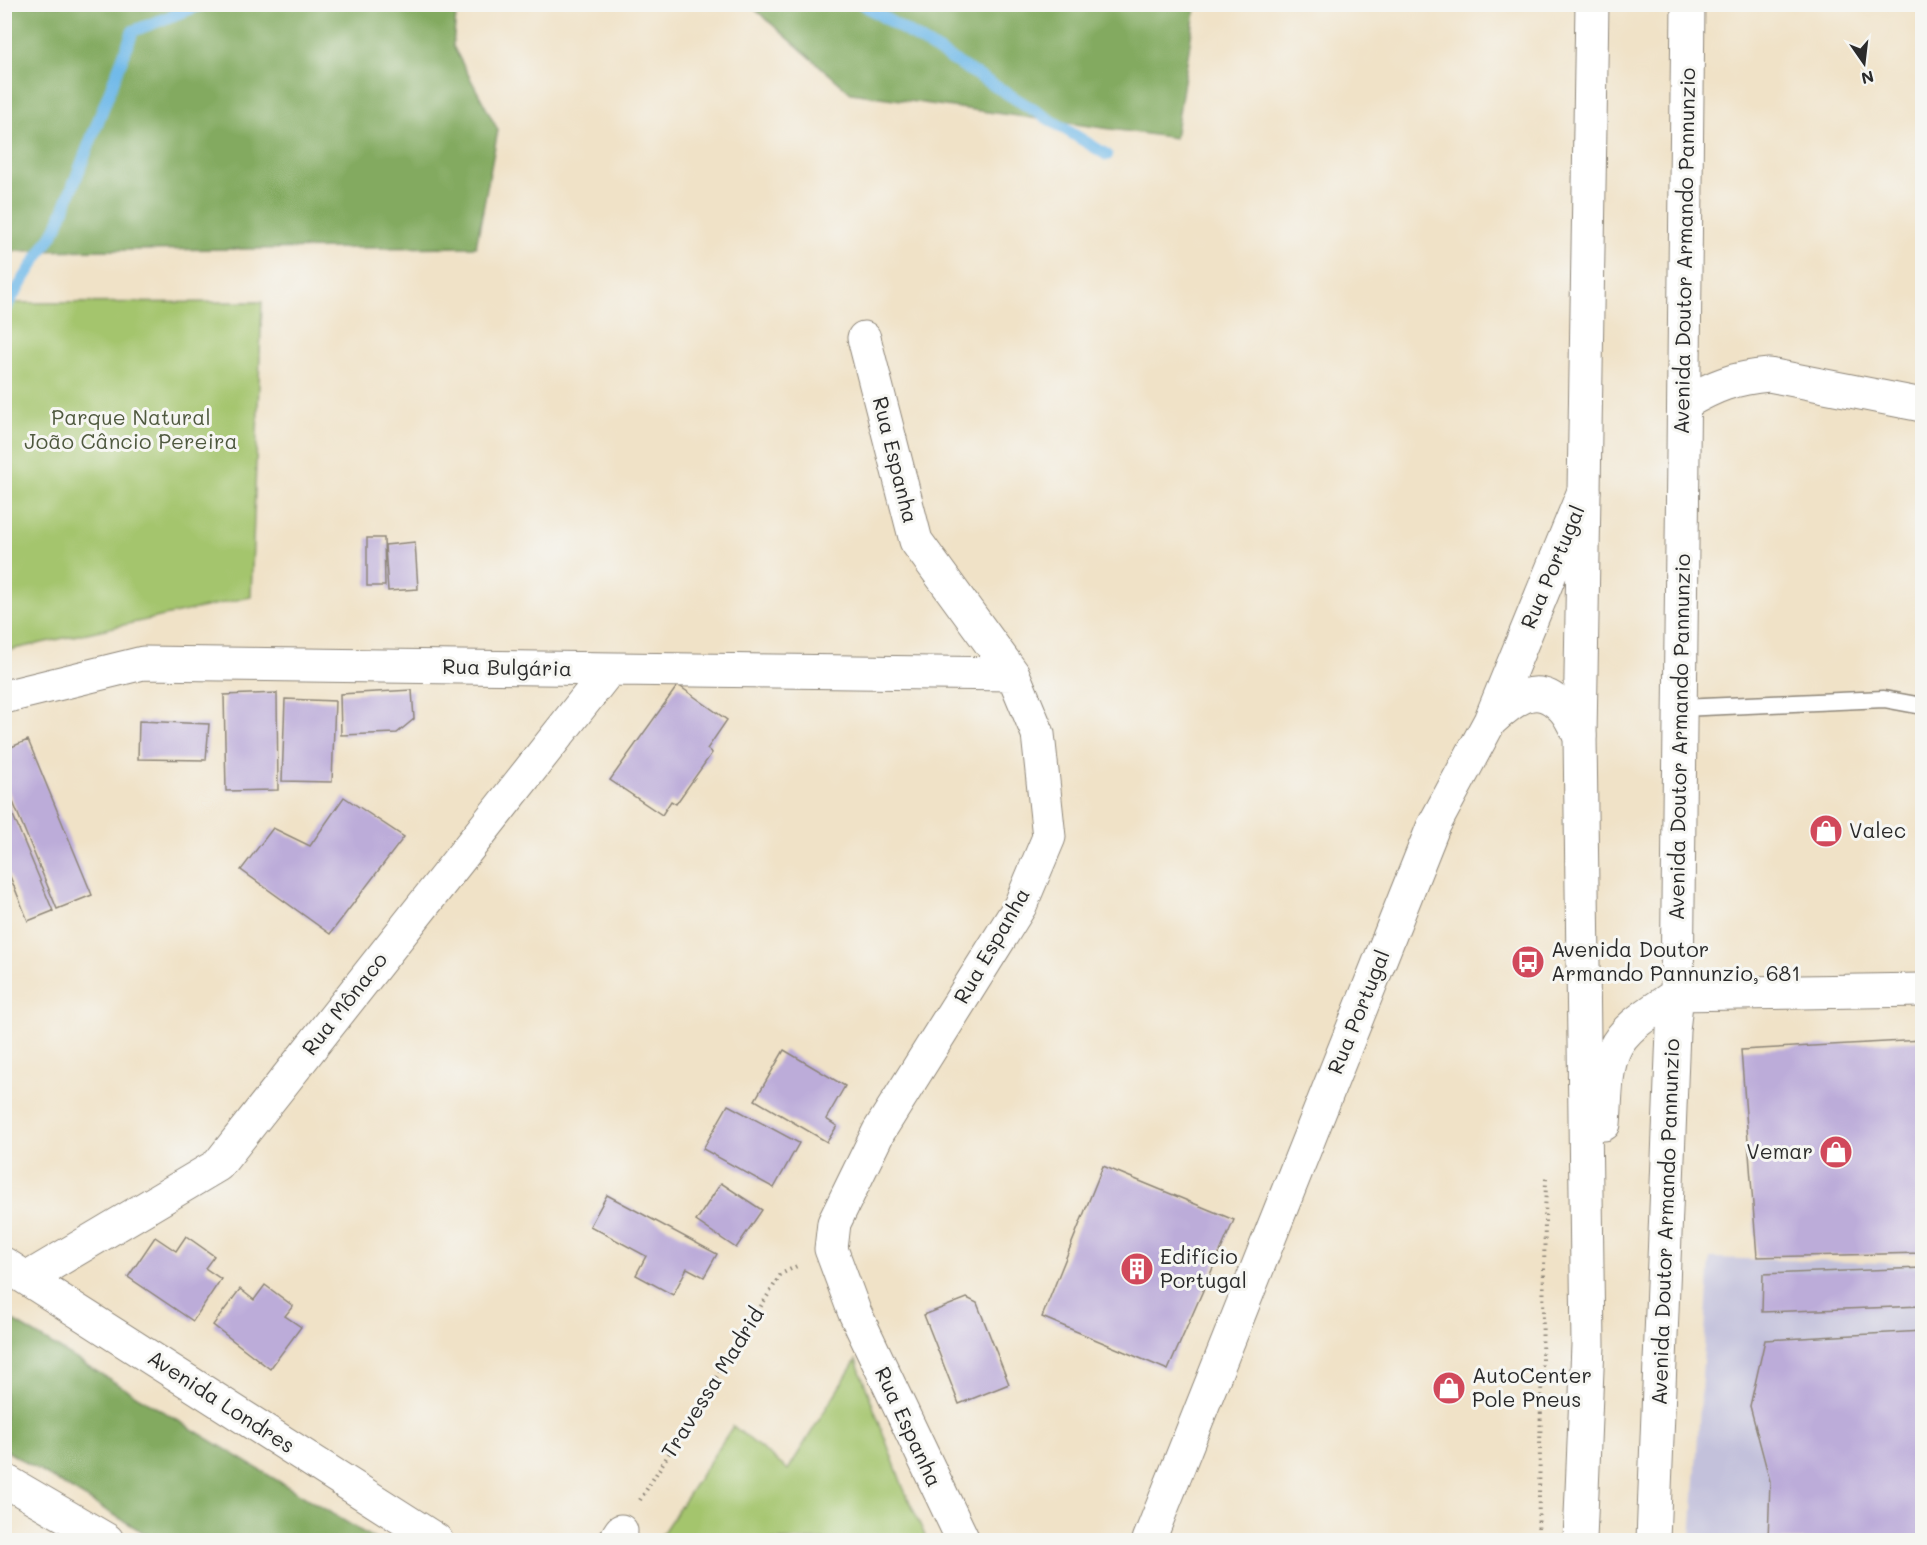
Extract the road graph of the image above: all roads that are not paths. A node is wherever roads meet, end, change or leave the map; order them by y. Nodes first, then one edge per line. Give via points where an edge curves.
1 (1592, 4) edge
2 (1688, 4) edge
3 (864, 338) dead end
4 (1684, 403) junction
5 (1923, 405) edge
6 (1584, 491) junction
7 (609, 670) junction
8 (1013, 674) junction
9 (4, 697) edge
10 (1923, 706) edge
11 (1681, 708) junction
12 (1490, 721) junction
13 (1580, 736) junction
14 (1923, 990) edge
15 (1677, 994) junction
16 (16, 1271) edge
17 (1588, 1345) junction
18 (4, 1480) edge
19 (107, 1540) edge
20 (436, 1540) edge
21 (963, 1540) edge
22 (1149, 1540) edge
23 (1580, 1540) edge
24 (1653, 1540) edge

1 - 6 street
2 - 4 street, Avenida Doutor Armando Pannunzio
3 - 8 street, Rua Espanha via 916,541
4 - 5 street via 1725,382 1768,375
4 - 11 street, Avenida Doutor Armando Pannunzio
6 - 12 street, Rua Portugal
6 - 13 street
7 - 8 street, Rua Bulgária
7 - 9 street, Rua Bulgária via 143,663
7 - 16 street, Rua Mônaco via 218,1165
8 - 21 street, Rua Espanha via 1038,734 1049,837 1020,906 879,1131 834,1223 831,1249 854,1311
10 - 11 lane via 1884,699
11 - 15 street, Avenida Doutor Armando Pannunzio
12 - 13 street via 1512,702 1529,694 1545,694 1563,708
12 - 22 street, Rua Portugal via 1433,827
13 - 17 street
14 - 15 street
15 - 17 street via 1623,1036 1614,1050 1607,1082
15 - 24 street, Avenida Doutor Armando Pannunzio
16 - 20 street, Avenida Londres
17 - 23 street
18 - 19 street

